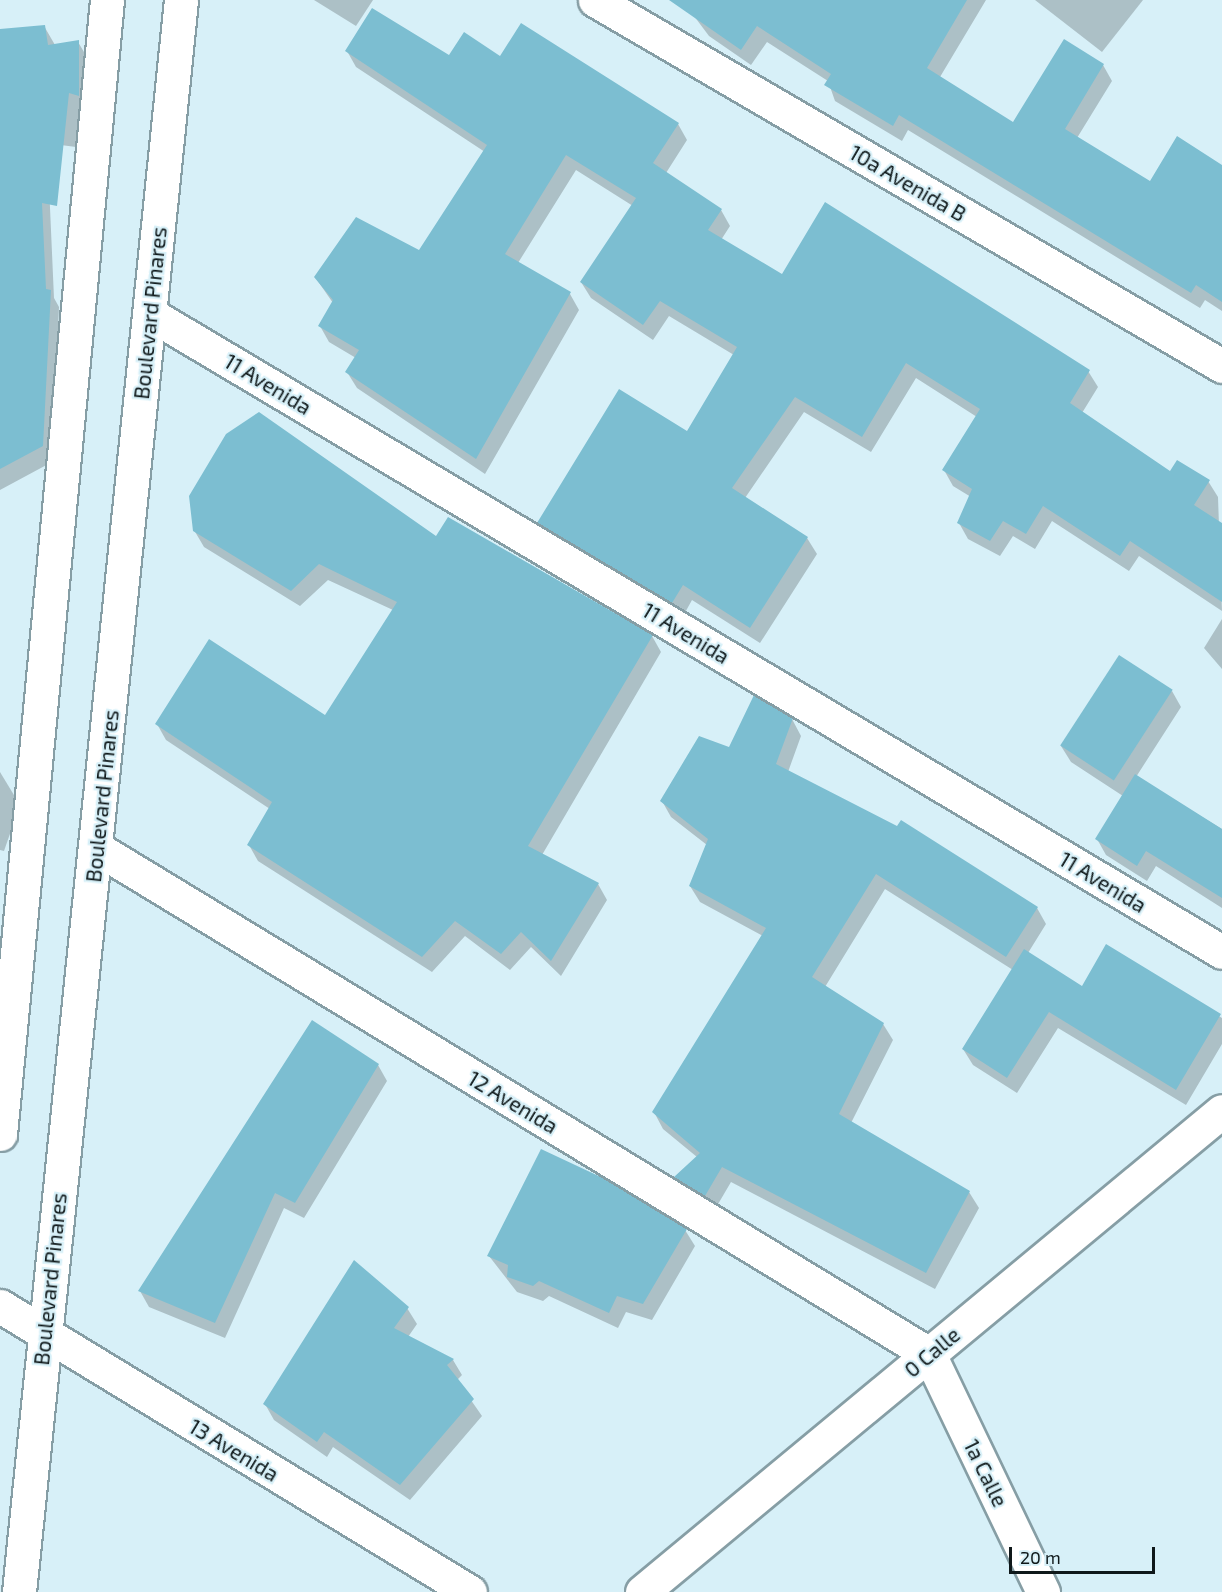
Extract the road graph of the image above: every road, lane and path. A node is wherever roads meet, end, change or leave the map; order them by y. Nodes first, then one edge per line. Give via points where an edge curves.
1 (107, 0) edge
2 (181, 0) edge
3 (595, 0) edge
4 (150, 314) junction
5 (1222, 366) edge
6 (98, 849) junction
7 (1222, 952) edge
8 (1222, 1111) edge
9 (0, 1134) edge
10 (0, 1306) edge
11 (44, 1335) junction
12 (929, 1354) junction
13 (19, 1592) edge
14 (470, 1592) edge
15 (642, 1592) edge
16 (1043, 1592) edge

1 - 9 street
2 - 4 street, Boulevard Pinares
3 - 5 street, 10a Avenida B
4 - 6 street, Boulevard Pinares
4 - 7 street, 11 Avenida
6 - 11 street, Boulevard Pinares
6 - 12 street, 12 Avenida
8 - 12 street, 0 Calle
10 - 11 street, 13 Avenida
11 - 13 street, Boulevard Pinares
11 - 14 street, 13 Avenida
12 - 15 street, 0 Calle
12 - 16 street, 1a Calle

